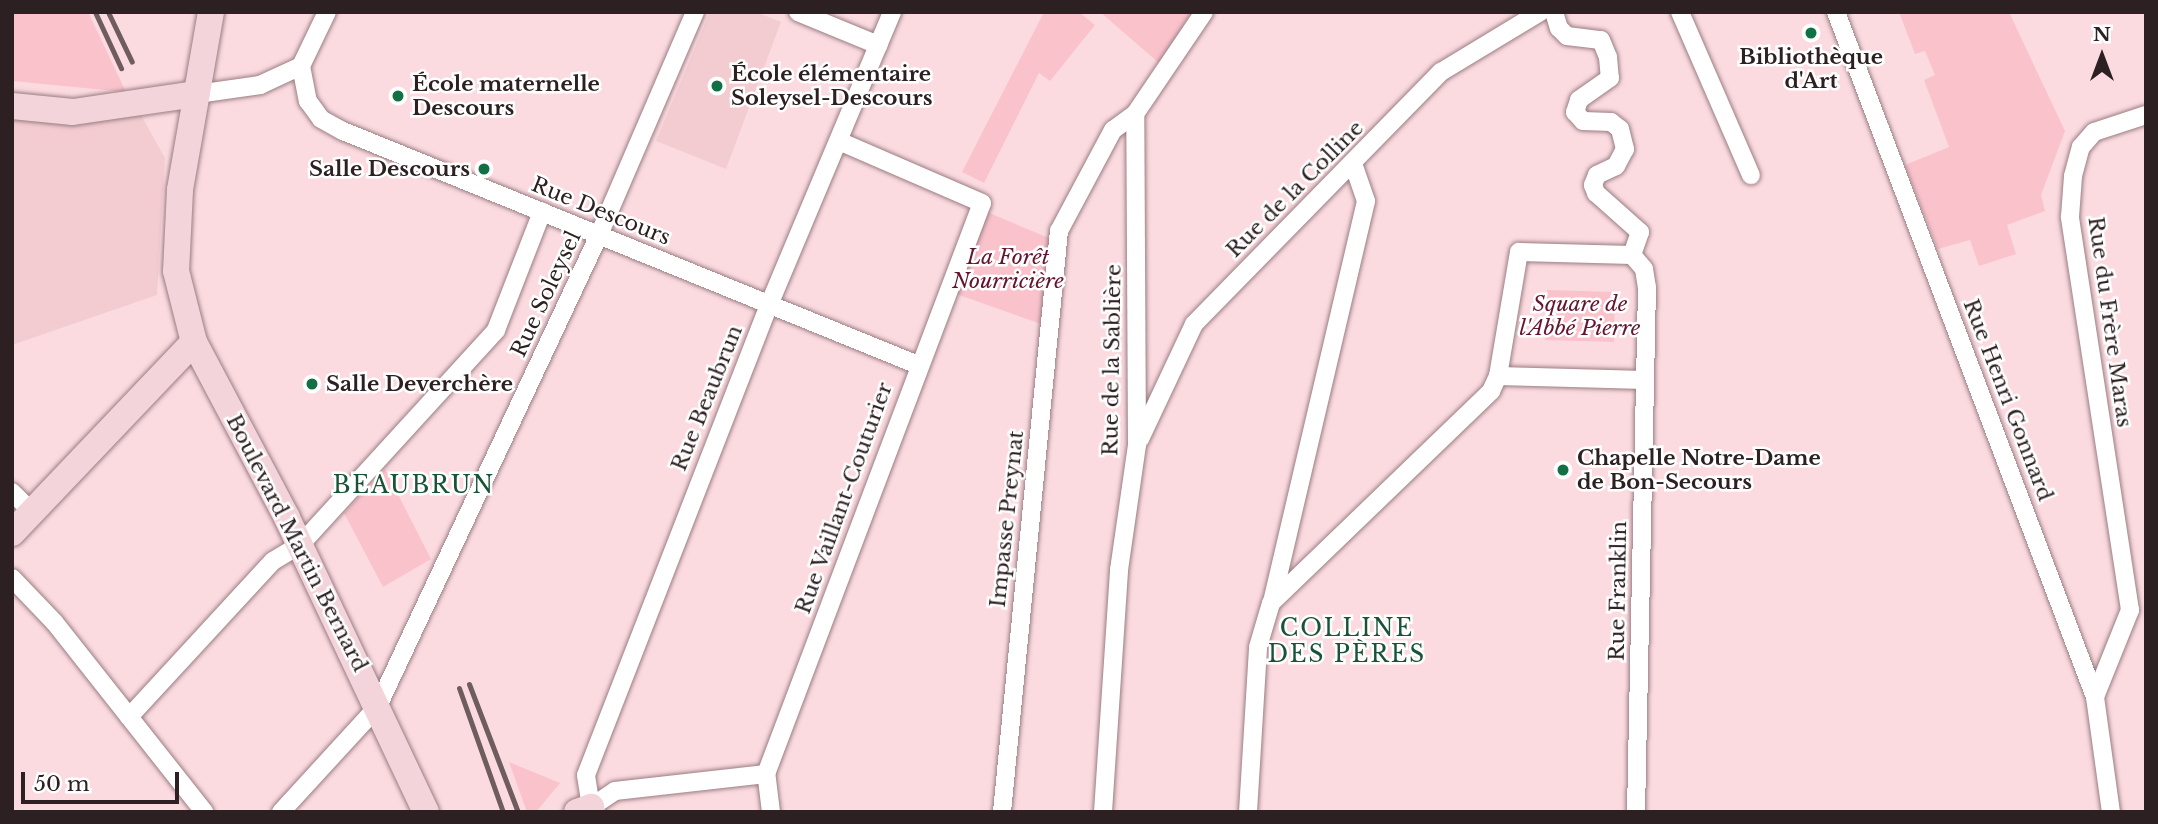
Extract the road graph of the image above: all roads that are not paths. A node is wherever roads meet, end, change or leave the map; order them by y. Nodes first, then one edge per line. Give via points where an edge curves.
1 (211, 12) edge
2 (327, 12) edge
3 (695, 12) edge
4 (798, 12) edge
5 (892, 12) edge
6 (1204, 12) edge
7 (1540, 12) edge
8 (1554, 12) edge
9 (1680, 12) edge
10 (1836, 12) edge
11 (878, 45) junction
12 (301, 66) junction
13 (197, 94) junction
14 (12, 106) edge
15 (1135, 114) junction
16 (2146, 115) edge
17 (839, 141) junction
18 (1353, 164) junction
19 (1751, 175) dead end
20 (542, 212) junction
21 (599, 235) junction
22 (1632, 255) junction
23 (769, 305) junction
24 (194, 342) junction
25 (918, 366) junction
26 (1498, 376) junction
27 (1645, 380) junction
28 (1137, 445) junction
29 (12, 492) edge
30 (32, 512) junction
31 (12, 533) edge
32 (300, 545) junction
33 (12, 578) edge
34 (1271, 603) junction
35 (2095, 697) junction
36 (378, 706) junction
37 (129, 717) junction
38 (766, 774) junction
39 (586, 810) edge
40 (420, 811) edge
41 (204, 812) edge
42 (281, 812) edge
43 (771, 812) edge
44 (1002, 812) edge
45 (1103, 812) edge
46 (1248, 812) edge
47 (1636, 812) edge
48 (2112, 812) edge

1 - 13 main road, Boulevard Martin Bernard
2 - 12 street
3 - 21 street, Rue Soleysel
4 - 11 street
5 - 11 street, Rue Beaubrun
6 - 15 street
7 - 18 street, Rue de la Colline via 1441,72
8 - 22 street via 1567,36 1601,40 1608,57 1610,78 1579,100 1575,112 1583,121 1611,122 1619,129 1625,149 1616,166 1597,175 1593,185 1596,193 1640,232
9 - 19 street
10 - 35 street, Rue Henri Gonnard
11 - 17 street, Rue Beaubrun
12 - 13 street via 260,85
12 - 20 street, Rue Descours via 308,101 321,119
13 - 14 main road via 73,112
13 - 24 main road, Boulevard Martin Bernard via 180,190 176,271
15 - 28 street, Rue de la Sablière
15 - 44 street, Impasse Preynat via 1114,130 1059,231
16 - 35 street, Rue du Frère Maras via 2094,132 2081,147 2073,176 2070,217 2130,610
17 - 23 street, Rue Beaubrun
17 - 25 street, Rue Vaillant-Couturier via 982,203
18 - 28 street, Rue de la Colline via 1194,324
18 - 34 street via 1366,201
20 - 21 street, Rue Descours
20 - 32 street via 496,330
21 - 23 street, Rue Descours
21 - 36 street, Rue Soleysel
22 - 26 street via 1519,252
22 - 27 street, Rue Franklin via 1643,269 1647,287
23 - 25 street, Rue Descours
23 - 39 street, Rue Beaubrun via 586,775
24 - 30 main road
24 - 32 main road, Boulevard Martin Bernard
25 - 38 street, Rue Vaillant-Couturier
26 - 27 street
26 - 34 street via 1492,391
27 - 47 street, Rue Franklin
28 - 45 street, Rue de la Sablière via 1119,570
29 - 30 street
30 - 31 main road
32 - 36 main road, Boulevard Martin Bernard
32 - 37 street via 273,561
33 - 37 street via 55,623
34 - 46 street via 1258,647
35 - 48 street, Rue Henri Gonnard
36 - 40 main road, Boulevard Martin Bernard
36 - 42 street, Rue Soleysel
37 - 41 street
38 - 39 street via 615,791
38 - 43 street, Rue Vaillant-Couturier

